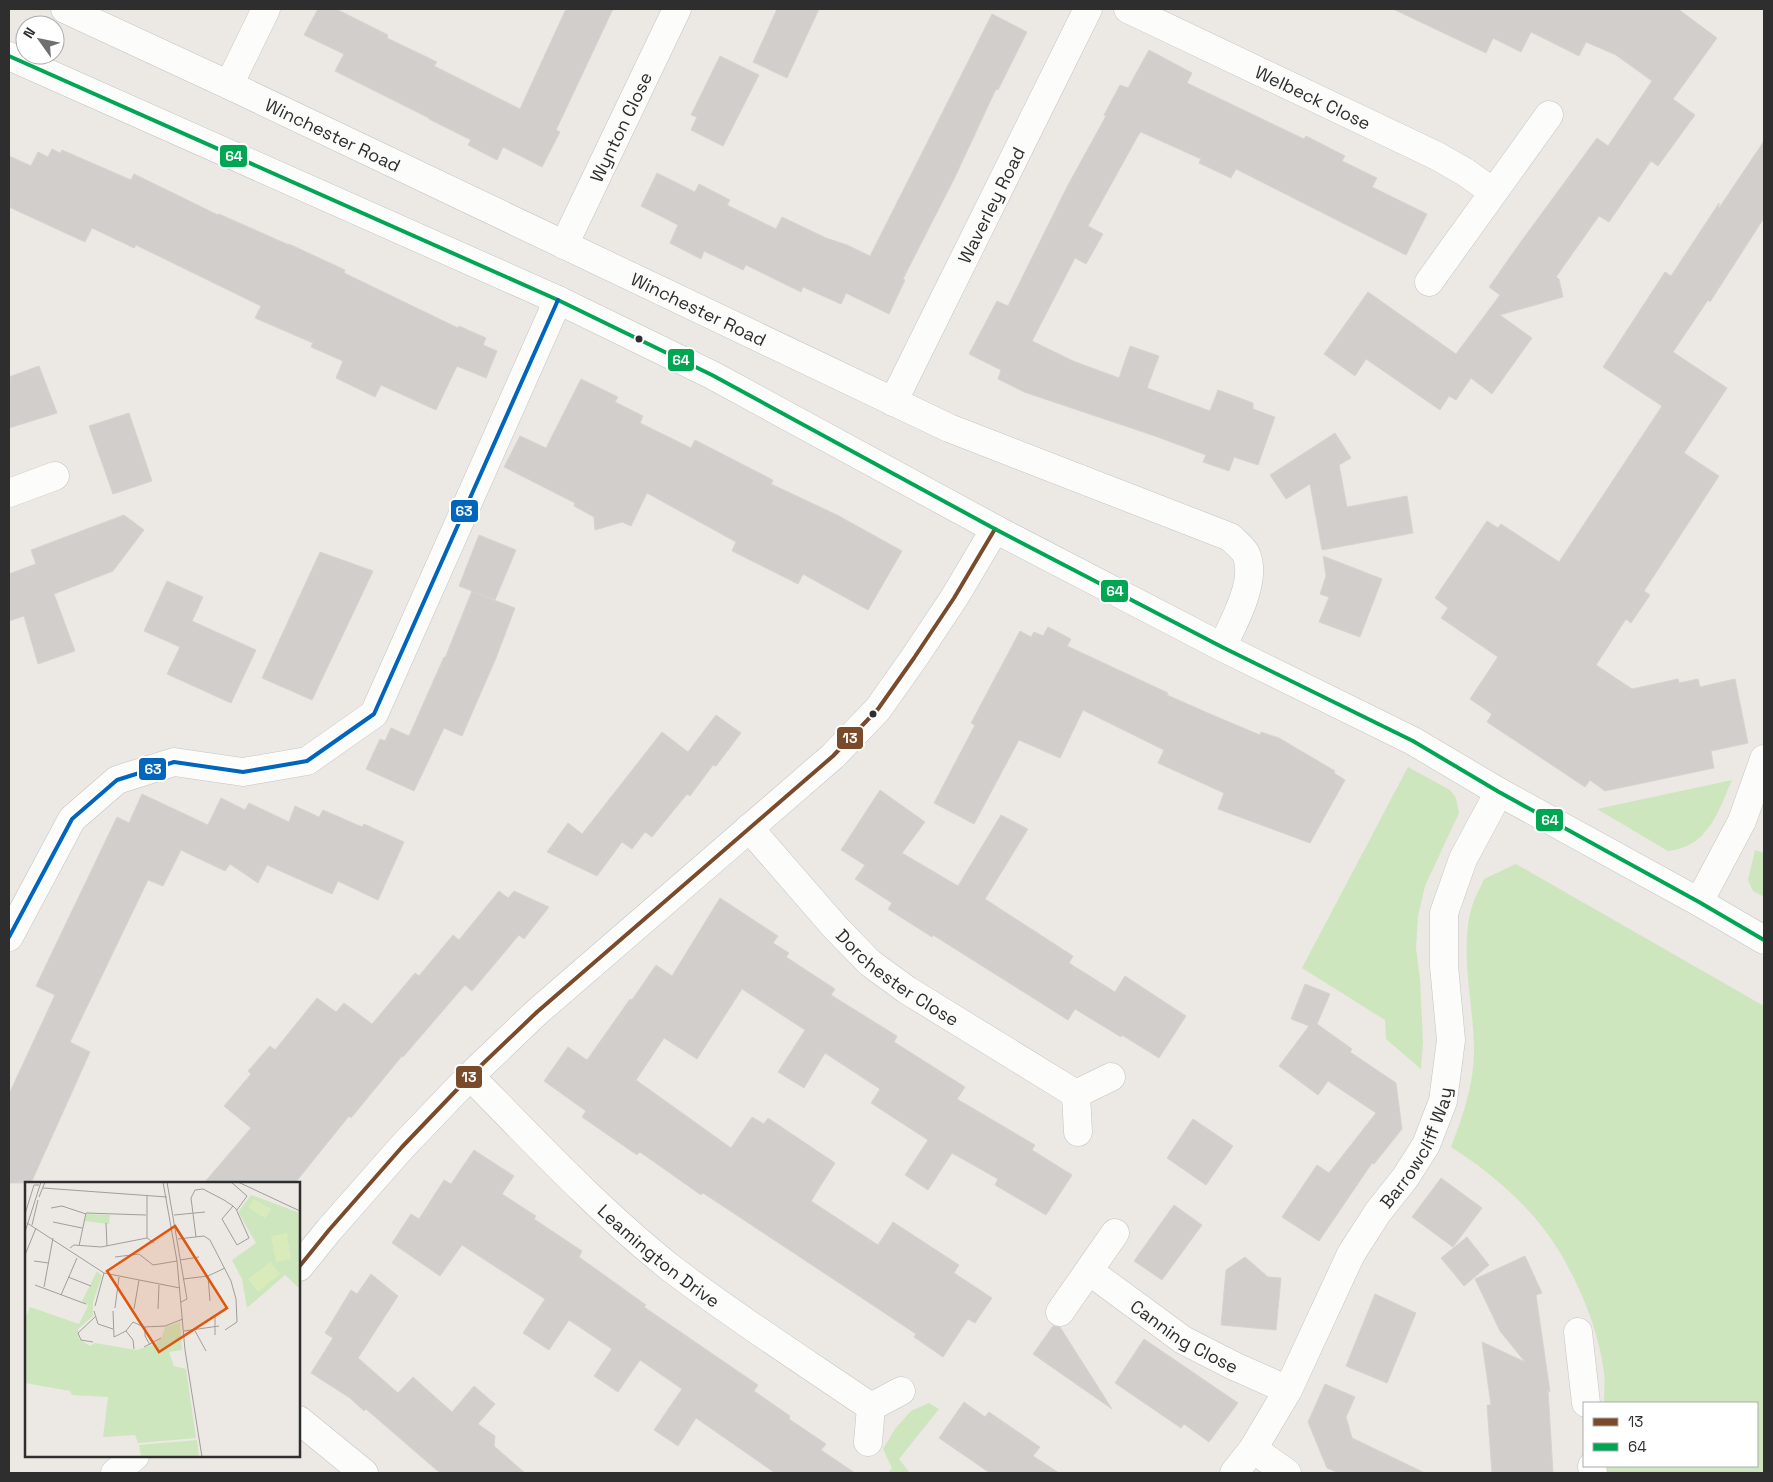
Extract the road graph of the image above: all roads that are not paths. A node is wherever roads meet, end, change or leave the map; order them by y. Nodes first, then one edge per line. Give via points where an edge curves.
1 (65, 9) edge
2 (266, 9) edge
3 (677, 9) edge
4 (1088, 9) edge
5 (1128, 9) edge
6 (9, 56) edge
7 (229, 85) junction
8 (1549, 115) dead end
9 (1493, 192) junction
10 (564, 245) junction
11 (1429, 282) dead end
12 (558, 300) junction
13 (893, 402) junction
14 (55, 476) dead end
15 (9, 493) edge
16 (995, 529) junction
17 (1222, 647) junction
18 (1764, 759) edge
19 (1499, 792) junction
20 (749, 828) junction
21 (1698, 902) junction
22 (9, 937) edge
23 (1764, 940) edge
24 (470, 1076) junction
25 (1111, 1077) dead end
26 (1076, 1094) junction
27 (1078, 1132) dead end
28 (1116, 1233) dead end
29 (300, 1265) edge
30 (1089, 1271) junction
31 (1060, 1312) dead end
32 (1578, 1332) dead end
33 (1288, 1390) junction
34 (901, 1391) dead end
35 (1586, 1402) edge
36 (871, 1407) junction
37 (300, 1421) edge
38 (868, 1442) dead end
39 (1253, 1449) junction
40 (134, 1457) edge
41 (115, 1473) edge
42 (364, 1473) edge
43 (1234, 1473) edge
44 (1286, 1473) edge

1 - 7 street, Winchester Road
2 - 7 street
3 - 10 street, Wynton Close
4 - 13 street, Waverley Road
5 - 9 street, Welbeck Close via 1437,156
6 - 12 street
7 - 10 street, Winchester Road
8 - 9 street
9 - 11 street
10 - 13 street, Winchester Road
12 - 16 street via 712,375
12 - 22 street via 374,714 307,762 243,772 174,762 116,780 72,820
13 - 17 street, Winchester Road via 949,428 1230,537 1246,554 1249,574 1244,600
14 - 15 street
16 - 17 street
16 - 20 street via 954,598 878,709 832,756
17 - 19 street via 1413,741
18 - 21 street via 1742,821
19 - 21 street
19 - 33 street, Barrowcliff Way via 1463,859 1444,913 1444,966 1451,1040 1443,1100 1426,1145 1351,1254
20 - 24 street via 537,1012
20 - 26 street, Dorchester Close via 870,963 907,990
21 - 23 street
24 - 29 street via 396,1154
24 - 36 street, Leamington Drive via 571,1179 671,1268
25 - 26 street
26 - 27 street
28 - 30 street
30 - 31 street
30 - 33 street, Canning Close via 1182,1340
32 - 35 street
33 - 39 street, Barrowcliff Way
34 - 36 street
36 - 38 street
37 - 42 street
39 - 43 street, Barrowcliff Way
39 - 44 street
40 - 41 street

